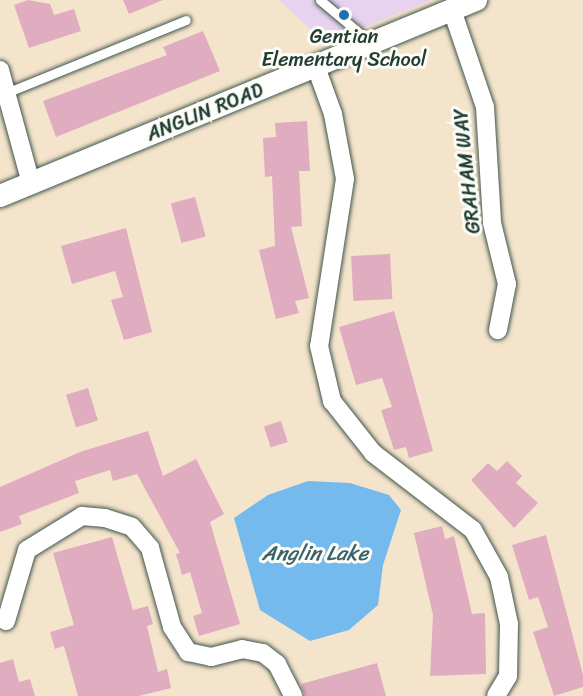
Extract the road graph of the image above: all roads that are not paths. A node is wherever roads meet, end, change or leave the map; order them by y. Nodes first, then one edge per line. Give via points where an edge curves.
1 (320, 0) edge
2 (476, 0) edge
3 (452, 10) junction
4 (186, 20) dead end
5 (372, 43) junction
6 (316, 67) junction
7 (0, 70) edge
8 (6, 93) junction
9 (31, 183) junction
10 (0, 195) edge
11 (498, 330) dead end
12 (6, 621) dead end
13 (293, 696) edge
14 (496, 696) edge

1 - 5 lane
2 - 3 street, ANGLIN ROAD
3 - 5 street, ANGLIN ROAD
3 - 11 street, GRAHAM WAY via 485,107 492,223 507,284
4 - 8 lane
5 - 6 street, ANGLIN ROAD
6 - 9 street, ANGLIN ROAD
6 - 14 street via 333,114 345,179 319,346 332,401 373,453 473,530 484,549 499,577 509,624 508,676
7 - 8 street
8 - 9 street
9 - 10 street, ANGLIN ROAD
12 - 13 street via 27,550 82,516 105,518 132,527 150,548 172,627 188,652 211,657 242,649 262,653 277,664

